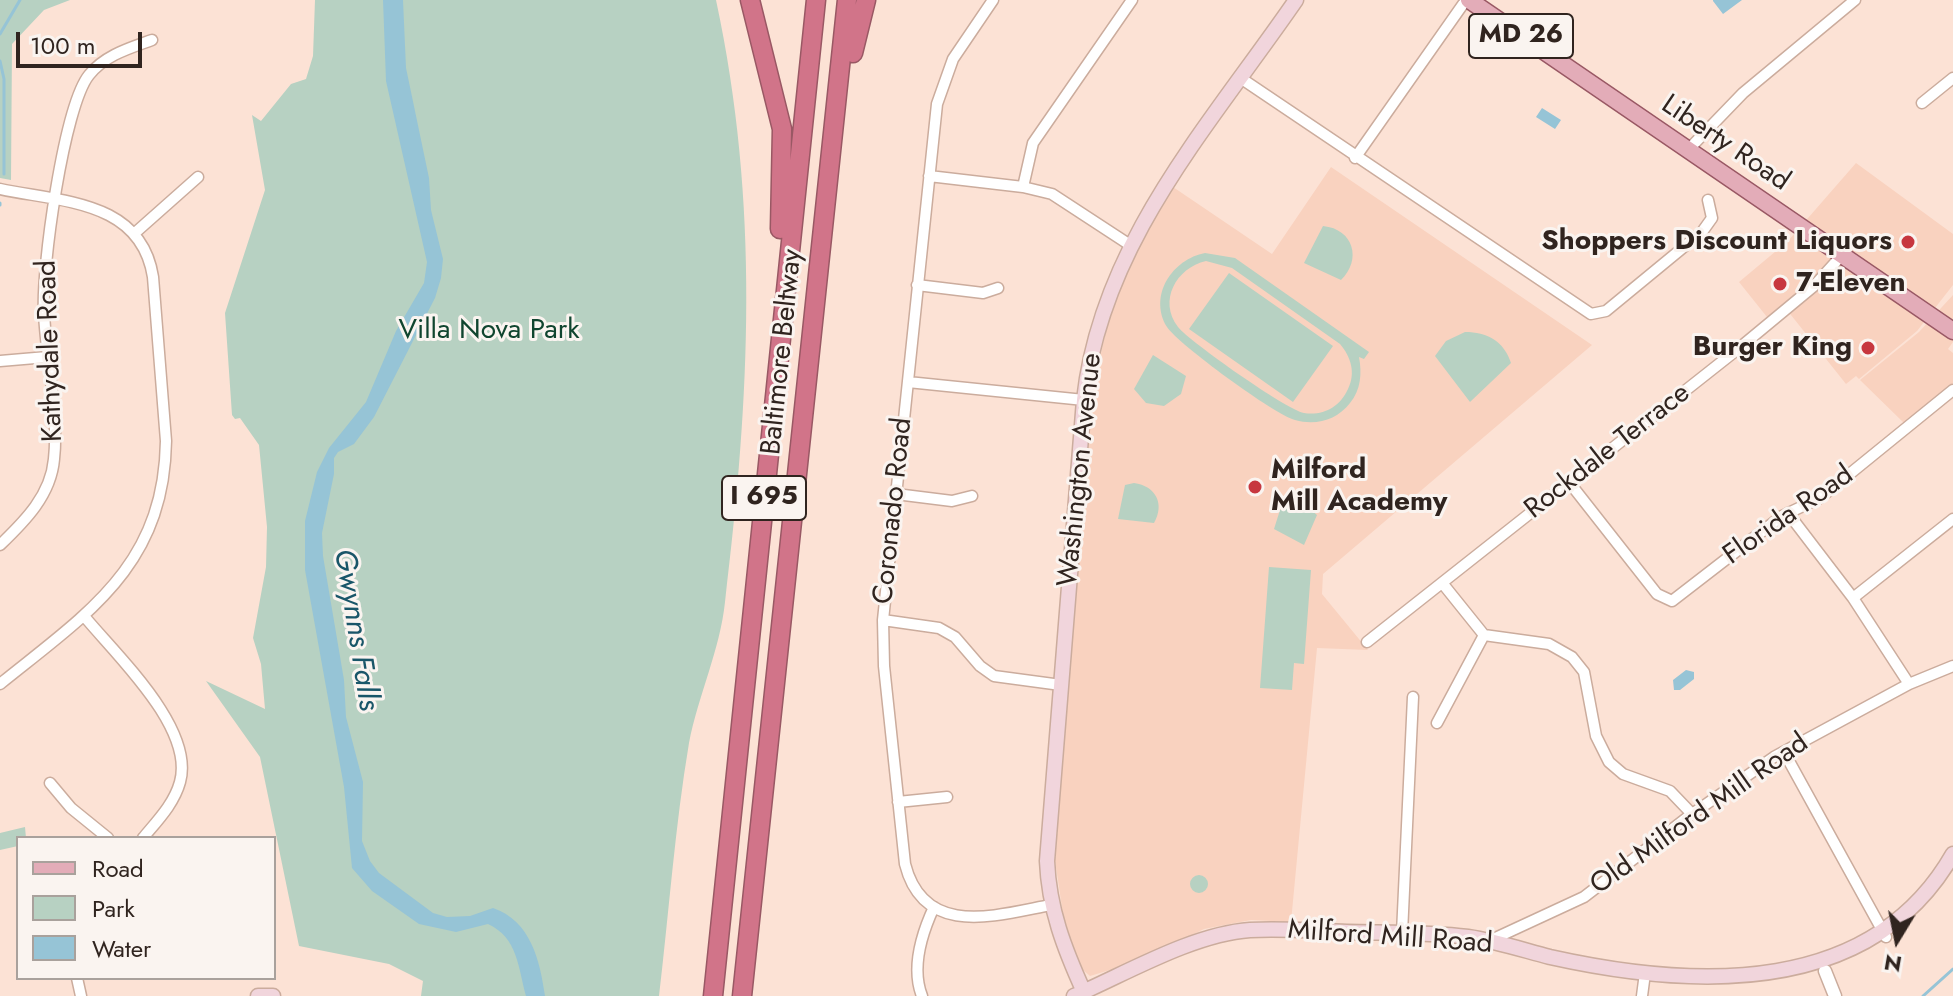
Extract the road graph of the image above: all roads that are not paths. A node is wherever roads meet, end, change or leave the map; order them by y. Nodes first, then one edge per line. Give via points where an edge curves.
1 (750, 0) edge
2 (816, 0) edge
3 (847, 0) edge
4 (866, 0) edge
5 (993, 0) edge
6 (1132, 0) edge
7 (1296, 0) edge
8 (1468, 0) edge
9 (1855, 0) edge
10 (152, 40) dead end
11 (1953, 78) edge
12 (1242, 79) junction
13 (1922, 103) dead end
14 (834, 134) junction
15 (1688, 150) junction
16 (1355, 158) junction
17 (929, 176) junction
18 (198, 177) dead end
19 (1023, 187) junction
20 (0, 189) edge
21 (1708, 200) dead end
22 (55, 201) junction
23 (136, 232) junction
24 (1130, 245) junction
25 (1842, 255) junction
26 (917, 285) junction
27 (998, 288) dead end
28 (1953, 331) edge
29 (47, 357) junction
30 (0, 361) edge
31 (908, 382) junction
32 (1953, 390) edge
33 (1084, 400) junction
34 (1569, 482) junction
35 (766, 485) junction
36 (896, 494) junction
37 (972, 496) dead end
38 (1788, 513) junction
39 (1953, 519) edge
40 (0, 545) edge
41 (1443, 584) junction
42 (1853, 598) junction
43 (84, 616) junction
44 (883, 620) junction
45 (1484, 635) junction
46 (1367, 642) dead end
47 (1953, 666) edge
48 (0, 684) edge
49 (1909, 684) junction
50 (1061, 685) junction
51 (1413, 697) dead end
52 (1437, 723) dead end
53 (1784, 752) junction
54 (50, 783) dead end
55 (947, 797) dead end
56 (898, 802) junction
57 (1692, 814) junction
58 (106, 836) edge
59 (144, 836) edge
60 (1953, 854) edge
61 (1051, 905) junction
62 (934, 907) junction
63 (1402, 933) junction
64 (1886, 937) junction
65 (1489, 941) junction
66 (1825, 971) junction
67 (1645, 973) junction
68 (1079, 994) edge
69 (258, 996) edge
70 (273, 996) edge
71 (713, 996) edge
72 (742, 996) edge
73 (922, 996) edge
74 (1642, 996) edge
75 (1835, 996) edge

1 - 35 highway via 777,100 784,153
2 - 35 highway, Baltimore Beltway / I 695
3 - 14 highway, Baltimore Beltway / I 695
4 - 14 highway
5 - 17 street, Coronado Road via 953,59 940,91
6 - 19 street via 1033,143
7 - 12 main road, Washington Avenue
8 - 15 main road, Liberty Road / MD 26
8 - 16 street
9 - 15 street via 1743,93
10 - 22 street, Kathydale Road via 107,59 83,84
11 - 13 street
12 - 16 street
12 - 24 main road, Washington Avenue
14 - 72 highway, Baltimore Beltway / I 695
15 - 25 main road, Liberty Road / MD 26
16 - 21 street via 1387,174 1591,314 1606,311 1702,232 1712,218
17 - 19 street
17 - 26 street, Coronado Road
18 - 23 street
19 - 24 street via 1065,201
20 - 22 street
22 - 23 street via 108,213
22 - 29 street, Kathydale Road via 43,286
23 - 43 street via 153,277 166,441 162,491 134,561
24 - 33 main road, Washington Avenue via 1098,327
25 - 28 main road, Liberty Road / MD 26
25 - 34 street, Rockdale Terrace via 1814,286
26 - 27 street via 983,293
26 - 31 street, Coronado Road
29 - 30 street
29 - 40 street, Kathydale Road via 54,441 51,474 36,507
31 - 33 street
31 - 36 street, Coronado Road
32 - 38 street, Florida Road via 1820,498
33 - 50 main road, Washington Avenue
34 - 38 street, Florida Road via 1668,601
34 - 41 street, Rockdale Terrace
35 - 71 highway, Baltimore Beltway / I 695
36 - 37 street via 952,501
36 - 44 street, Coronado Road
38 - 42 street
39 - 42 street
41 - 45 street
41 - 46 street, Rockdale Terrace
42 - 49 street
43 - 48 street
43 - 59 street via 180,743 183,767 176,793
44 - 50 street via 939,628 994,676
44 - 56 street, Coronado Road
45 - 52 street
45 - 57 street via 1549,644 1572,657 1584,672 1596,736 1609,762 1623,774 1670,791
47 - 49 street, Old Milford Mill Road
49 - 53 street, Old Milford Mill Road
50 - 61 main road, Washington Avenue via 1047,861
51 - 63 street
53 - 57 street, Old Milford Mill Road
53 - 64 street
54 - 58 street
55 - 56 street
56 - 62 street, Coronado Road via 907,874
57 - 65 street, Old Milford Mill Road via 1584,897
60 - 64 main road, Milford Mill Road via 1921,903
61 - 62 street via 976,918
61 - 68 main road, Washington Avenue
62 - 73 street via 920,951
63 - 65 main road, Milford Mill Road
63 - 68 main road, Milford Mill Road via 1227,933
64 - 66 main road, Milford Mill Road
65 - 67 main road, Milford Mill Road
66 - 67 main road, Milford Mill Road via 1750,984
66 - 75 street
67 - 74 street
69 - 70 main road

